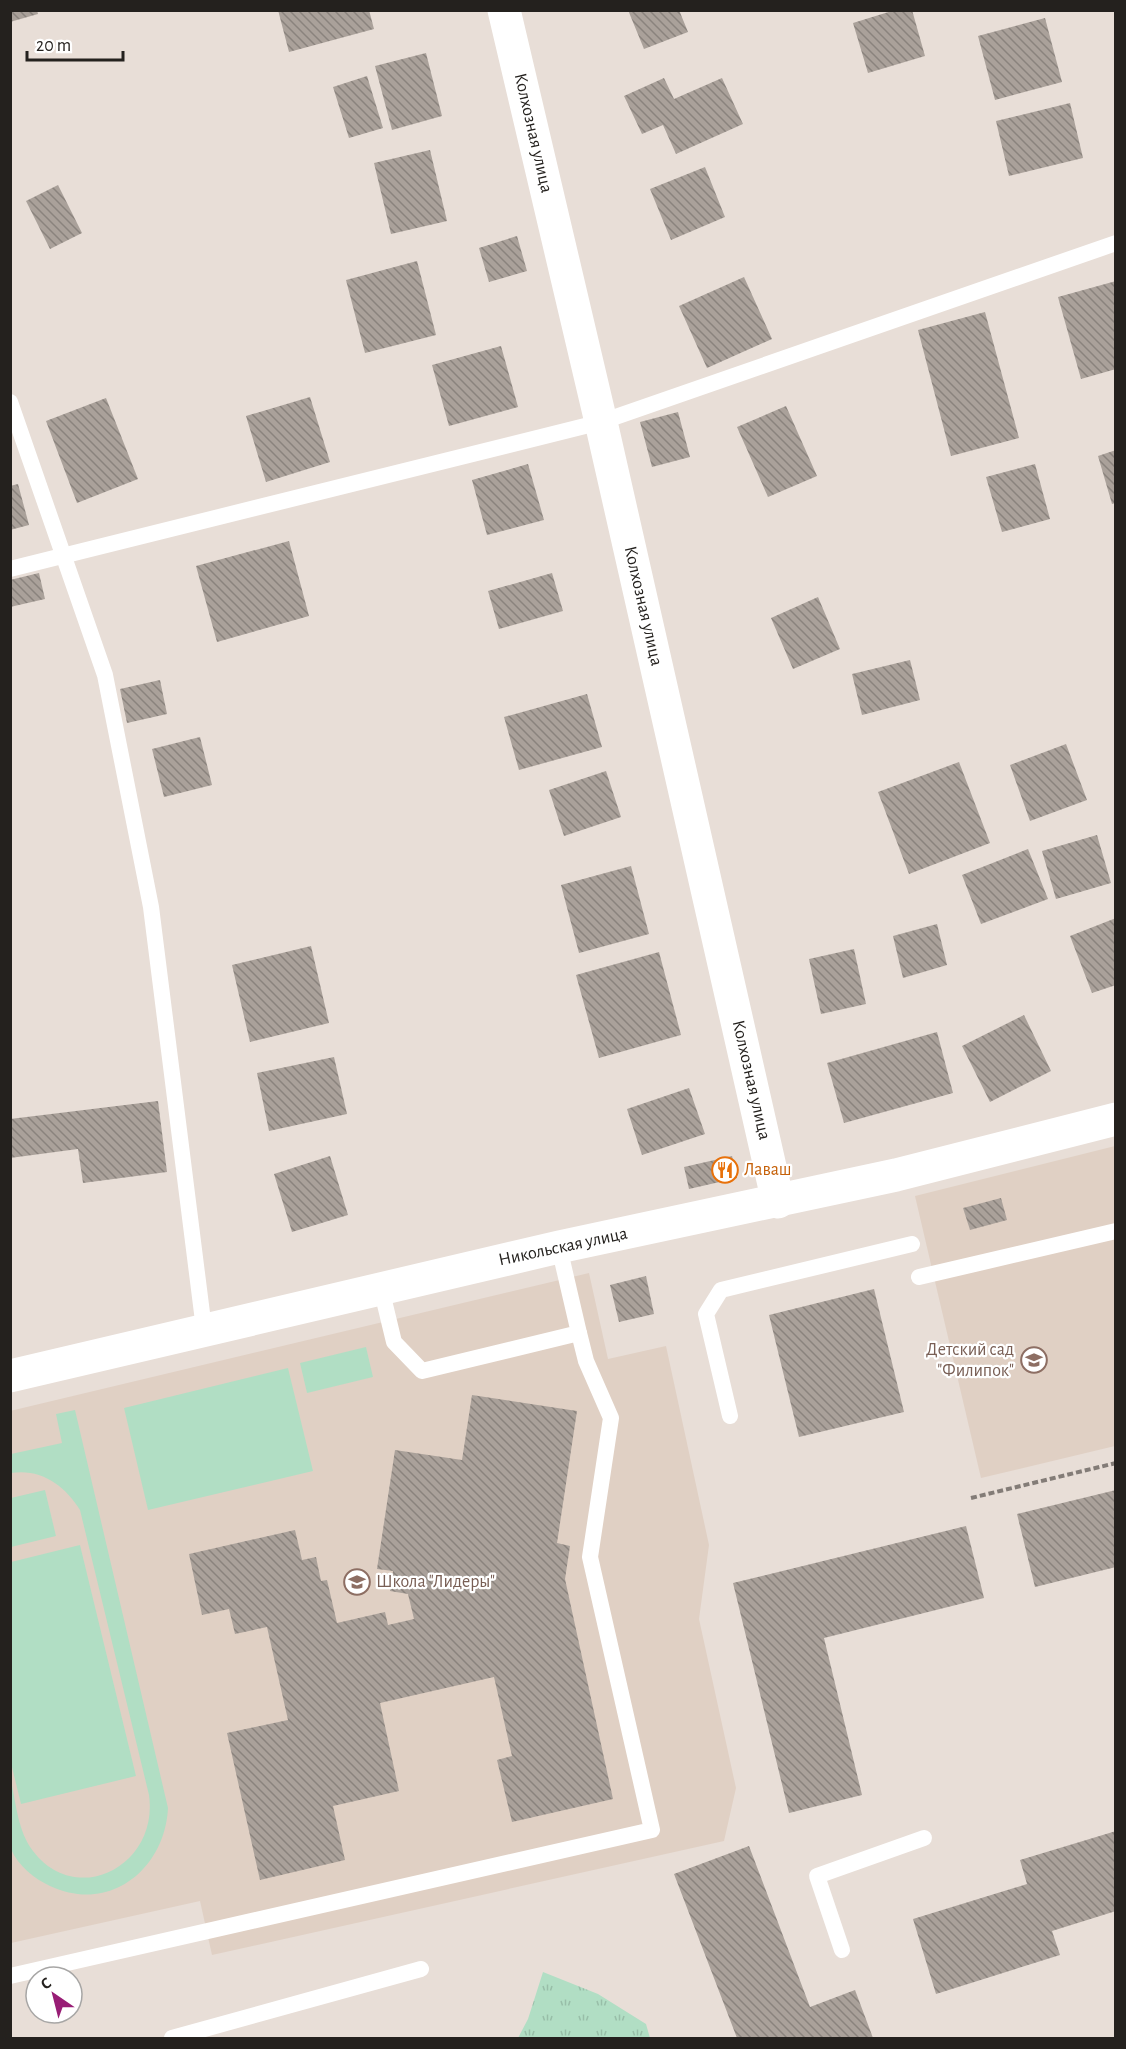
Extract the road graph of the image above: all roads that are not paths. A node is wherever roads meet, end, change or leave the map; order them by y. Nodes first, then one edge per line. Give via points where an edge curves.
1 (504, 10) edge
2 (1116, 243) edge
3 (10, 402) edge
4 (602, 422) junction
5 (65, 557) junction
6 (10, 568) edge
7 (1116, 1119) edge
8 (778, 1202) junction
9 (1116, 1231) edge
10 (912, 1244) dead end
11 (558, 1246) junction
12 (919, 1277) dead end
13 (381, 1288) junction
14 (204, 1329) junction
15 (579, 1333) junction
16 (10, 1376) edge
17 (730, 1416) dead end
18 (924, 1838) dead end
19 (842, 1950) dead end
20 (421, 1969) dead end
21 (10, 1976) edge
22 (172, 2038) edge

1 - 4 street, Колхозная улица
2 - 4 lane
3 - 5 lane
4 - 5 lane
4 - 8 street, Колхозная улица
5 - 6 lane
5 - 14 lane via 105,675 151,907
7 - 8 street, Никольская улица
8 - 11 street, Никольская улица
9 - 12 lane
10 - 17 lane via 721,1290 706,1314
11 - 13 street, Никольская улица
11 - 15 lane
13 - 14 street, Никольская улица
13 - 15 lane via 394,1342 422,1371
14 - 16 street, Никольская улица
15 - 21 lane via 586,1361 611,1418 590,1557 652,1830
18 - 19 lane via 817,1876
20 - 22 lane

